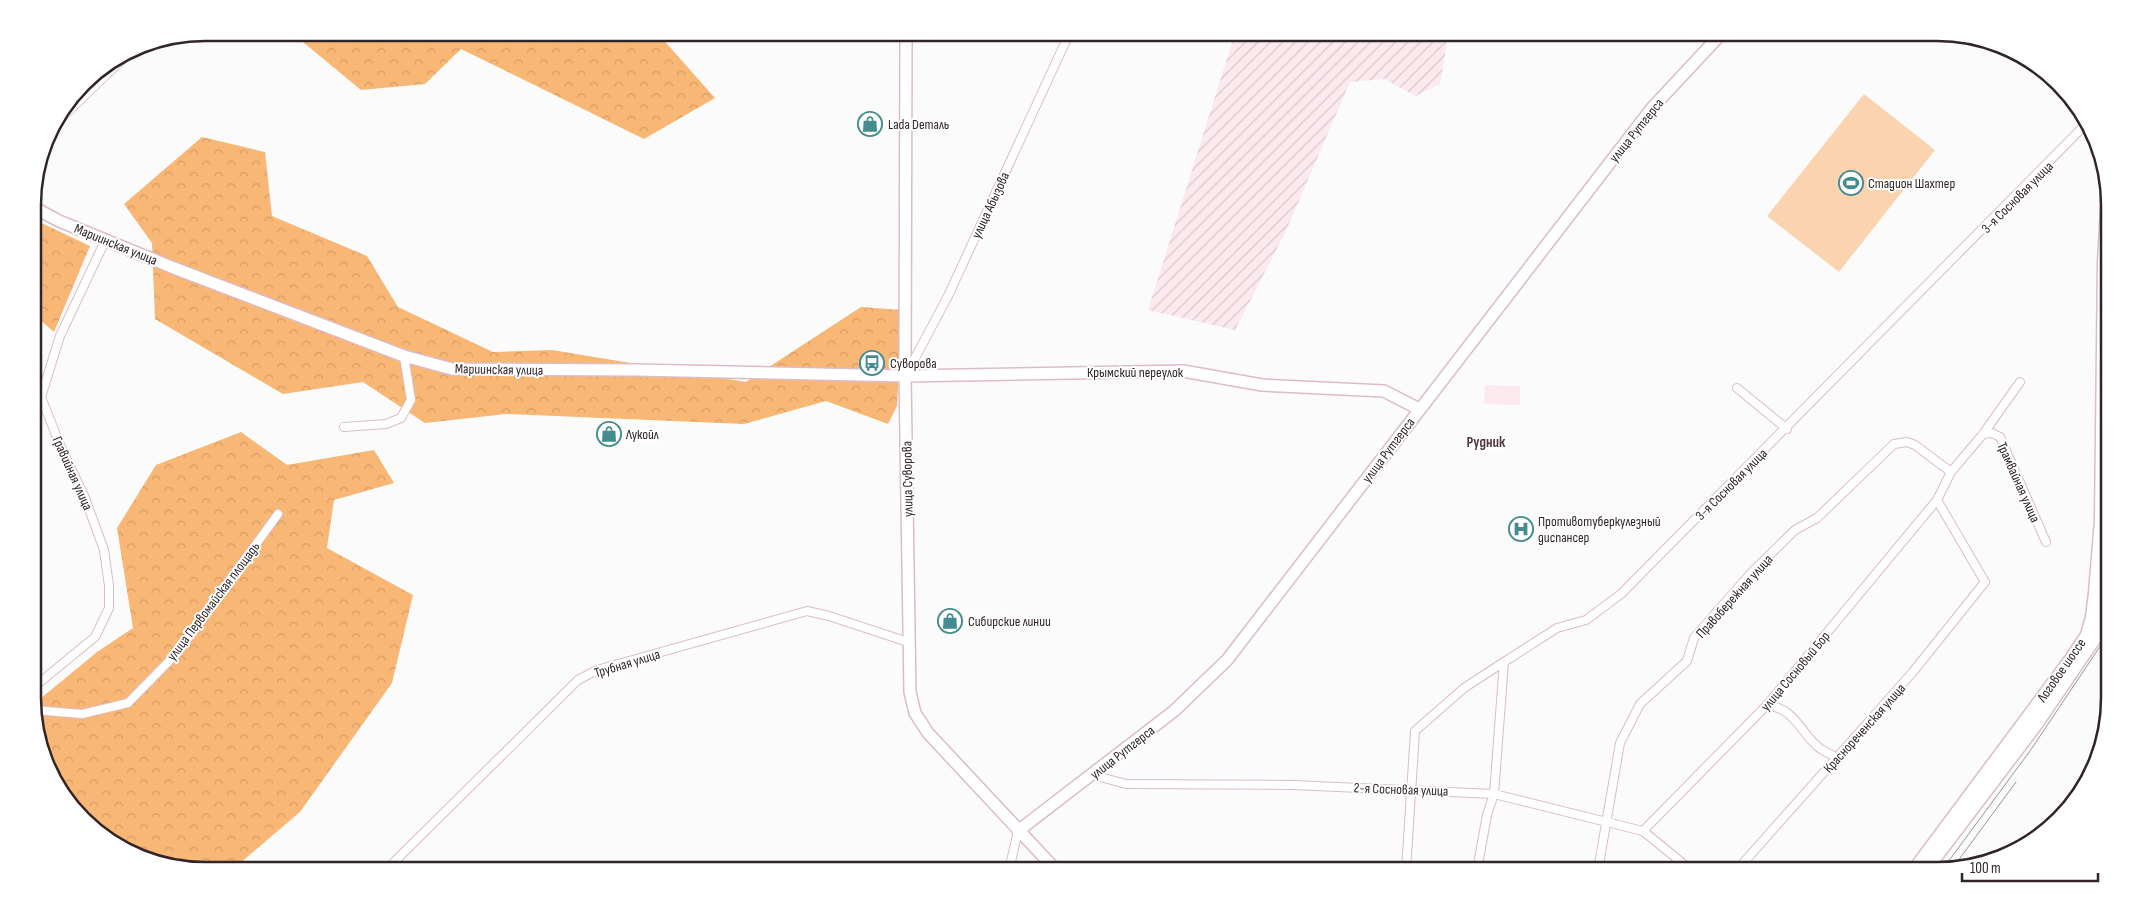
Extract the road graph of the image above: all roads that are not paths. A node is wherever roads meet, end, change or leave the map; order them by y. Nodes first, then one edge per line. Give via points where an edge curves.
1 (906, 41) edge
2 (1066, 41) edge
3 (1715, 41) edge
4 (106, 75) edge
5 (75, 104) edge
6 (2081, 129) edge
7 (42, 211) edge
8 (106, 241) junction
9 (404, 356) junction
10 (905, 376) junction
11 (2020, 382) dead end
12 (1737, 388) dead end
13 (42, 395) edge
14 (42, 399) edge
15 (1419, 409) junction
16 (344, 427) dead end
17 (1787, 429) junction
18 (1983, 434) junction
19 (1951, 472) junction
20 (1937, 500) junction
21 (278, 514) dead end
22 (2101, 520) edge
23 (2046, 542) dead end
24 (2101, 621) edge
25 (908, 642) junction
26 (1504, 662) junction
27 (41, 681) edge
28 (1767, 705) junction
29 (42, 711) edge
30 (1837, 758) junction
31 (1093, 775) junction
32 (1412, 789) junction
33 (1494, 794) junction
34 (1607, 822) junction
35 (1018, 831) junction
36 (1643, 831) junction
37 (1407, 861) edge
38 (1479, 861) edge
39 (1600, 861) edge
40 (1680, 861) edge
41 (1745, 861) edge
42 (1921, 861) edge
43 (1933, 861) edge
44 (394, 862) edge
45 (1011, 862) edge
46 (1048, 862) edge

1 - 10 main road, улица Суворова
2 - 10 street, улица Абызова via 948,296
3 - 15 main road, улица Рутгерса via 1652,108
4 - 5 street
6 - 17 street, 3-я Сосновая улица
7 - 8 main road, Мариинская улица
8 - 9 main road, Мариинская улица
8 - 13 street, Гравийная улица via 60,336
9 - 10 main road, Мариинская улица via 452,369
9 - 16 street via 411,400 402,418 386,424
10 - 15 main road, Крымский переулок via 1183,371 1262,385 1384,391
10 - 25 main road, улица Суворова
11 - 18 street, Трамвайная улица
12 - 17 street
14 - 27 street, Гравийная улица via 104,550 109,608 95,637
15 - 31 main road, улица Рутгерса via 1227,660 1174,711
17 - 26 street, 3-я Сосновая улица via 1621,594 1586,620 1557,628
18 - 19 street, Трамвайная улица
18 - 23 street, Трамвайная улица via 1992,433 2000,437
19 - 20 street, Трамвайная улица
19 - 34 street, Правобережная улица via 1915,445 1907,442 1894,444 1817,518 1795,530 1752,572 1694,638 1687,661 1640,704 1620,743
20 - 28 street, улица Сосновый Бор
20 - 30 street, Краснореченская улица via 1985,582 1912,673
21 - 29 street, улица Первомайская площадь via 177,653 128,703 82,714
22 - 42 main road, Логовое шоссе via 2092,617 2087,635
24 - 43 main road, Логовое шоссе via 2096,638 2035,726
25 - 35 main road, улица Суворова via 910,692 920,723
25 - 44 street, Трубная улица via 807,611 597,670 578,680
26 - 32 street, 3-я Сосновая улица via 1464,688 1415,731
26 - 33 street
28 - 30 street via 1780,707 1799,723 1817,746
28 - 36 street, улица Сосновый Бор
30 - 41 street, Краснореченская улица
31 - 32 street, 2-я Сосновая улица via 1126,784
31 - 35 main road, улица Рутгерса
32 - 33 street, 2-я Сосновая улица
32 - 37 street
33 - 34 street, 2-я Сосновая улица
33 - 38 street
34 - 36 street, 2-я Сосновая улица
34 - 39 street, Правобережная улица
35 - 45 street
35 - 46 main road, улица Суворова
36 - 40 street, 2-я Сосновая улица

